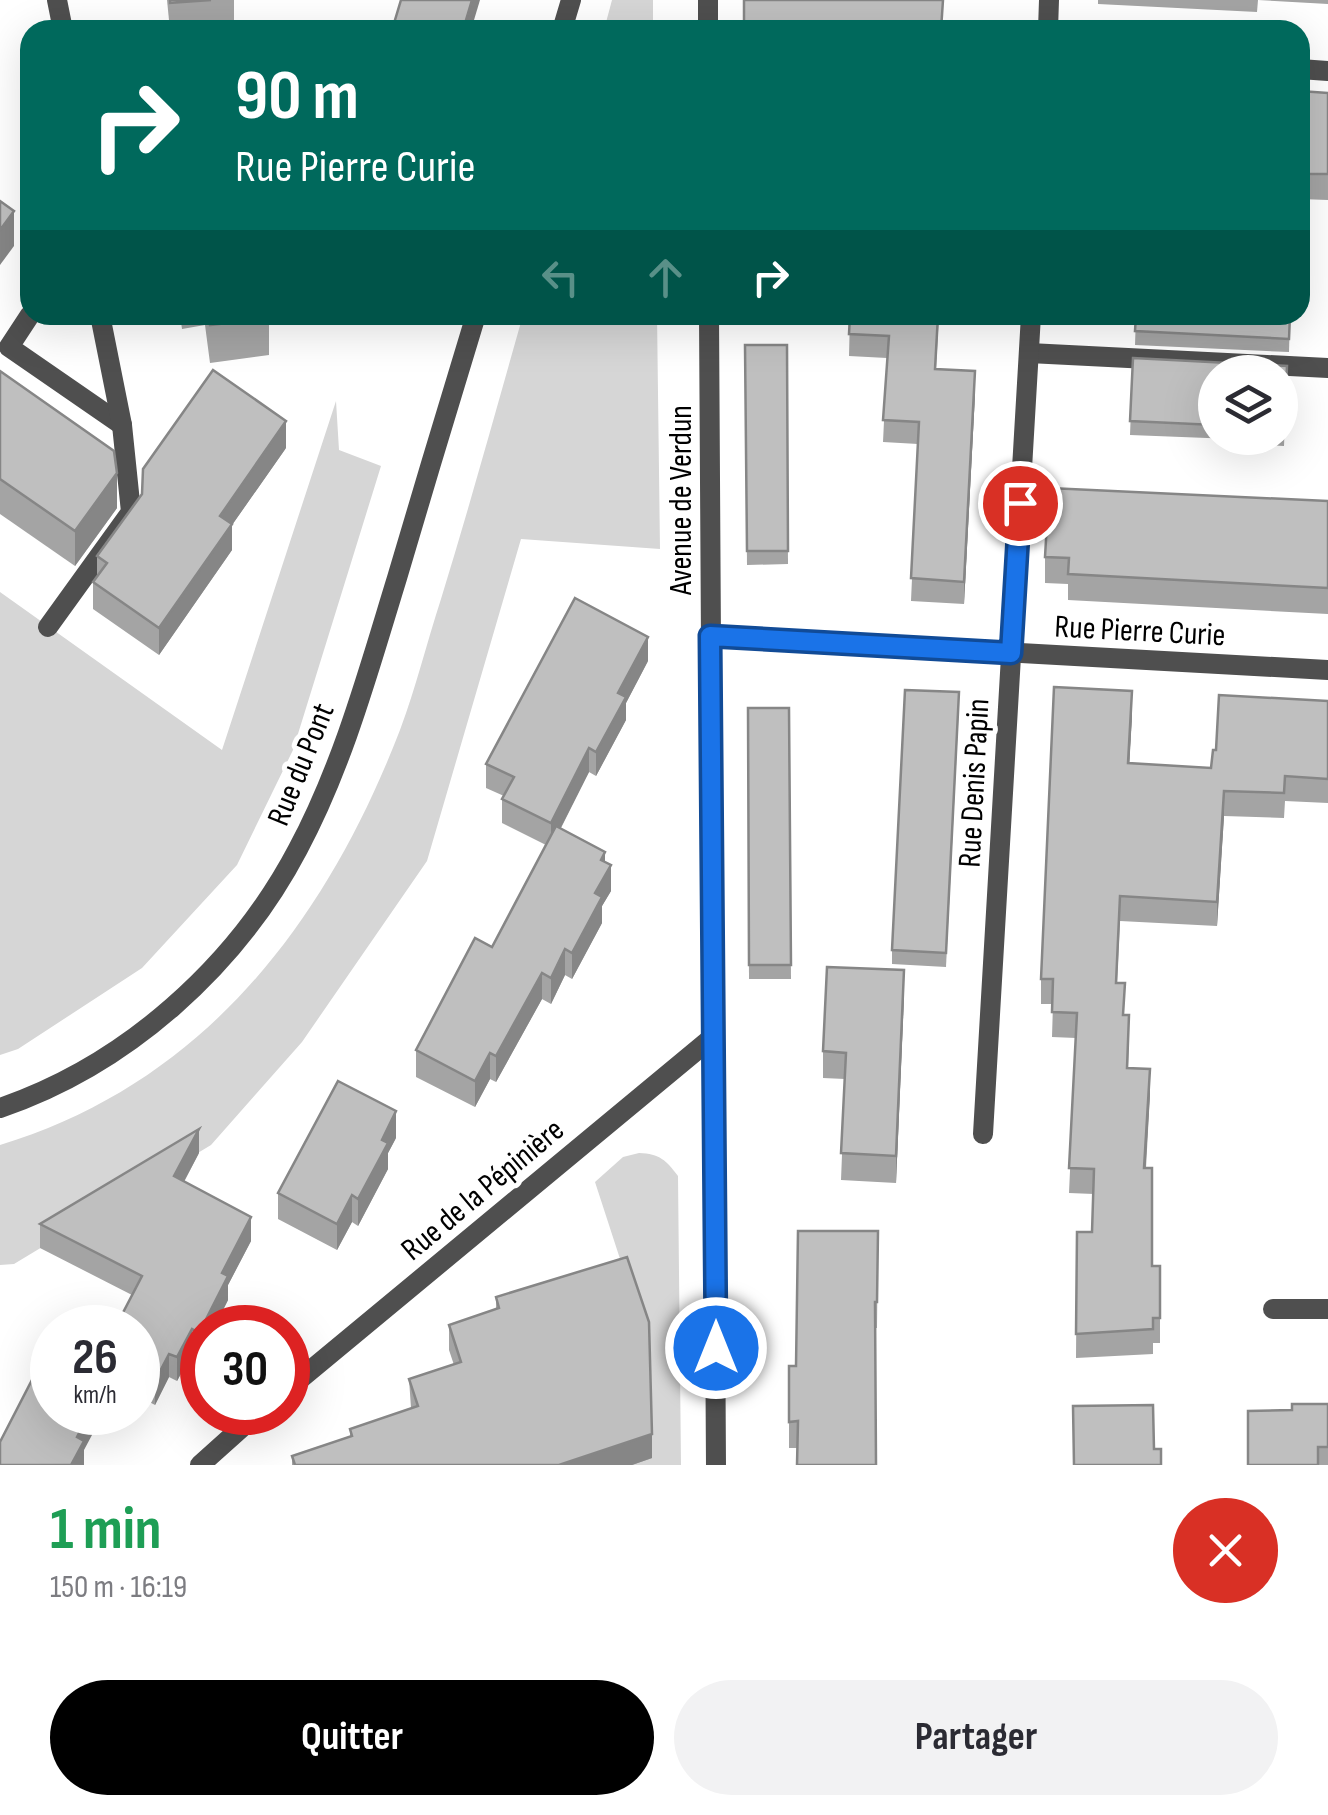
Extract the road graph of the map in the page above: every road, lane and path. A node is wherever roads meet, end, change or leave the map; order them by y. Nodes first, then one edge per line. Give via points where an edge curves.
1 (23, 325) edge
2 (102, 325) edge
3 (473, 325) edge
4 (709, 325) edge
5 (1030, 325) edge
6 (1028, 353) junction
7 (1328, 368) edge
8 (122, 424) junction
9 (48, 626) dead end
10 (710, 636) junction
11 (1011, 653) junction
12 (1328, 670) edge
13 (714, 1036) junction
14 (0, 1108) edge
15 (983, 1134) dead end
16 (1272, 1309) dead end
17 (1328, 1309) edge
18 (310, 1371) edge
19 (233, 1435) edge
20 (200, 1465) edge
21 (716, 1465) edge

1 - 8 street via 9,347
2 - 8 street
3 - 14 street, Rue du Pont via 349,728 298,850 221,957 154,1022 87,1070
4 - 10 street, Avenue de Verdun
5 - 6 street, Rue Denis Papin
6 - 7 street
6 - 11 street, Rue Denis Papin
8 - 9 street via 130,512
10 - 11 street, Rue Pierre Curie
10 - 13 street, Avenue de Verdun
11 - 12 street, Rue Pierre Curie
11 - 15 street, Rue Denis Papin
13 - 18 street, Rue de la Pépinière
13 - 21 street, Avenue de Verdun
16 - 17 street
19 - 20 street

